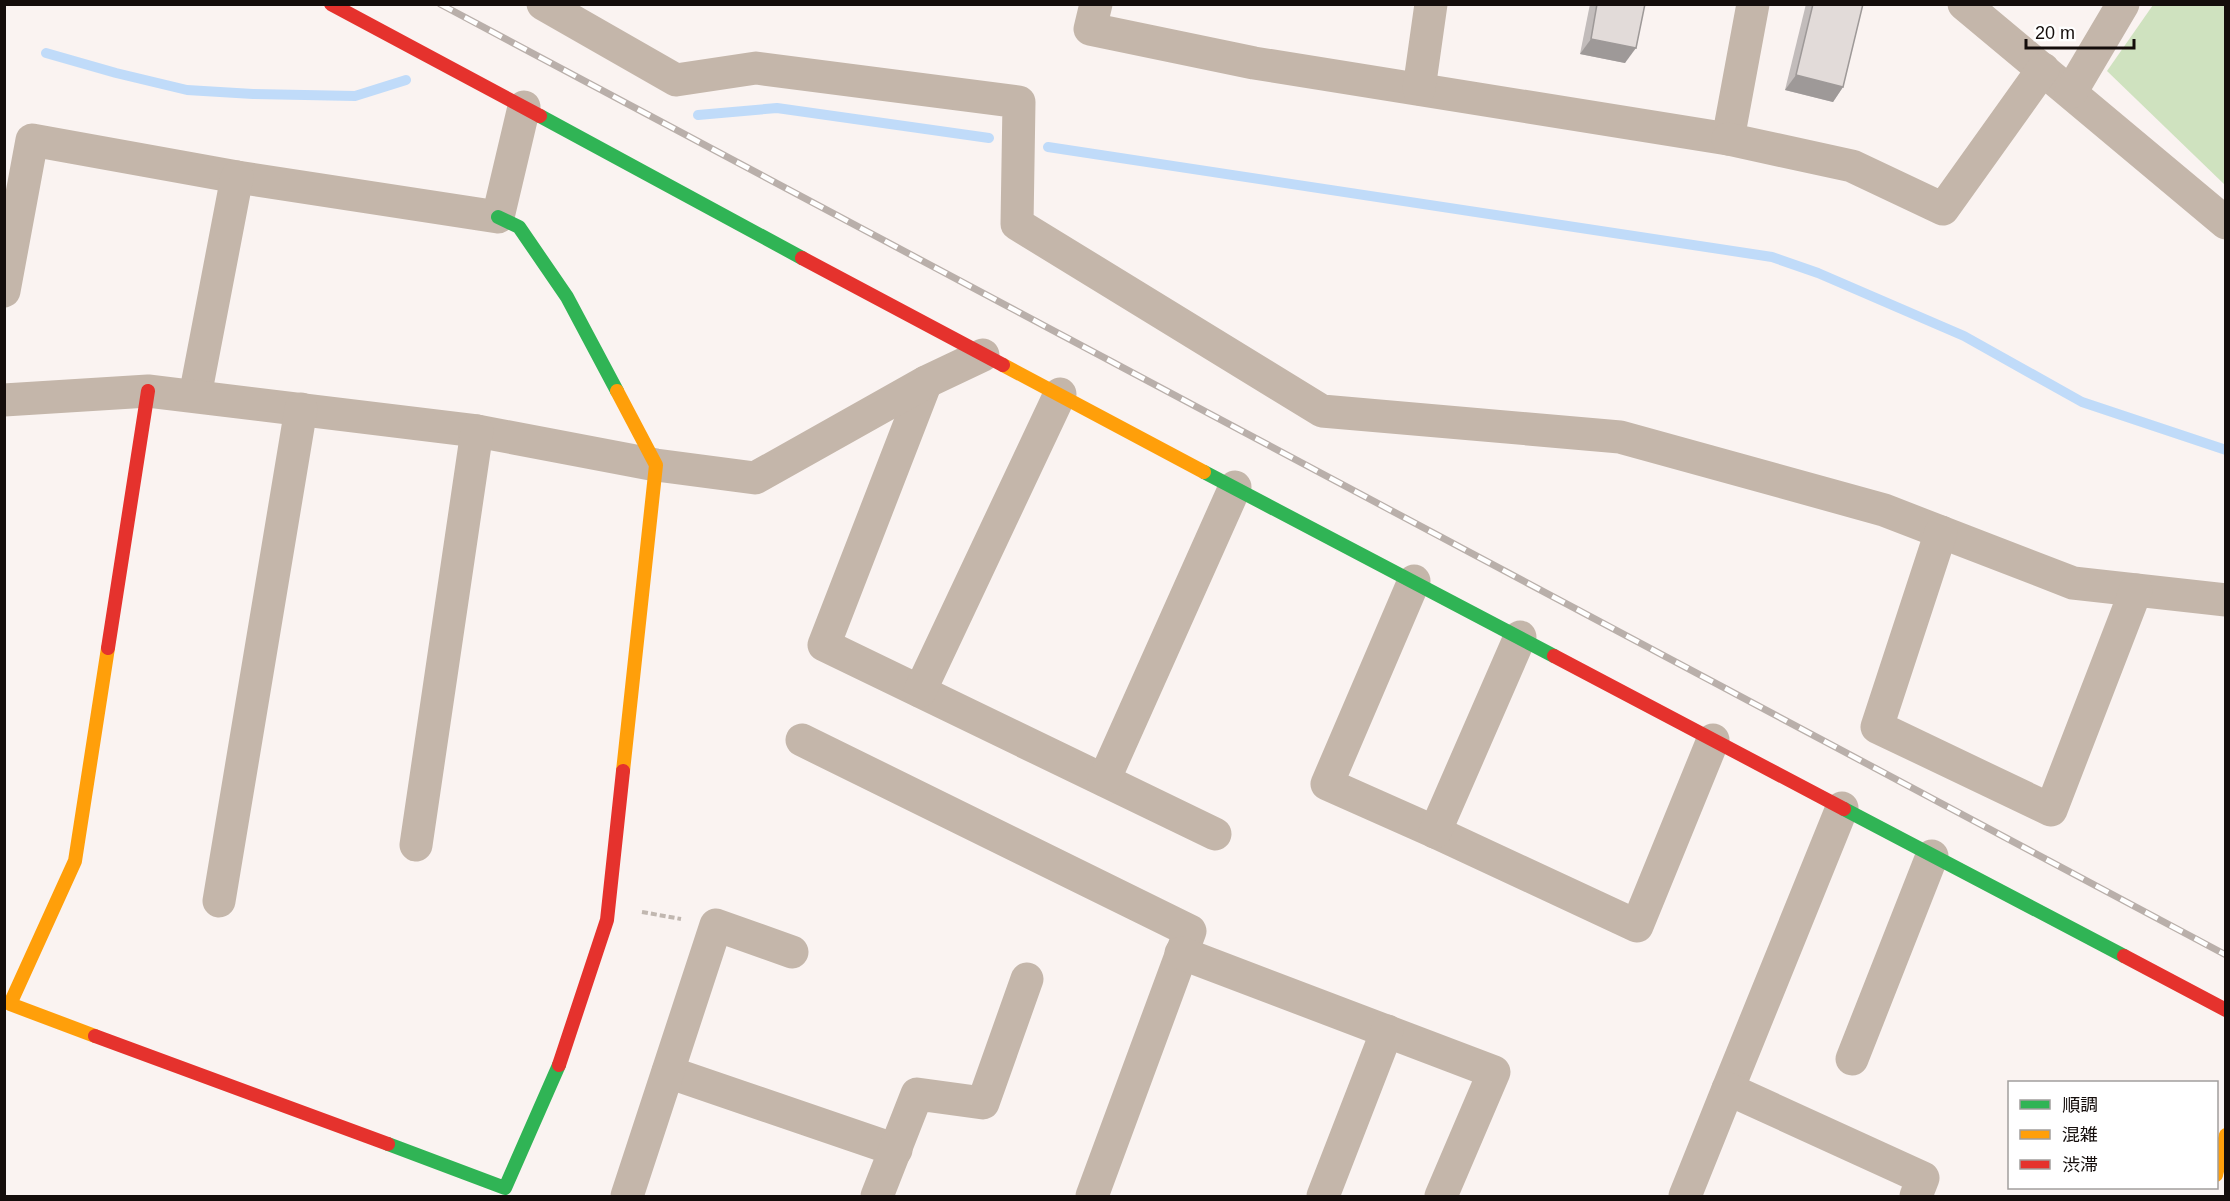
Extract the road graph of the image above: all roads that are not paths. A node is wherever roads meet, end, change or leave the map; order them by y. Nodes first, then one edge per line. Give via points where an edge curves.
1 (331, 4) edge
2 (543, 4) edge
3 (1096, 4) edge
4 (1431, 4) edge
5 (1753, 4) edge
6 (1964, 4) edge
7 (2123, 4) edge
8 (2043, 69) junction
9 (1419, 89) junction
10 (2071, 92) junction
11 (524, 106) junction
12 (1728, 139) junction
13 (237, 177) junction
14 (498, 217) junction
15 (2226, 223) edge
16 (4, 291) edge
17 (983, 355) junction
18 (926, 382) junction
19 (148, 391) junction
20 (1060, 394) junction
21 (195, 396) junction
22 (4, 400) edge
23 (301, 409) junction
24 (477, 431) junction
25 (656, 465) junction
26 (1235, 487) junction
27 (1941, 532) junction
28 (1414, 581) junction
29 (2136, 590) junction
30 (2226, 600) edge
31 (1520, 637) junction
32 (920, 691) junction
33 (802, 740) dead end
34 (1713, 740) junction
35 (1104, 780) junction
36 (1842, 808) junction
37 (1435, 832) junction
38 (1215, 834) dead end
39 (416, 845) dead end
40 (1932, 856) junction
41 (219, 901) dead end
42 (792, 952) dead end
43 (1181, 953) junction
44 (1027, 979) dead end
45 (2226, 1011) edge
46 (1387, 1031) junction
47 (1852, 1059) dead end
48 (668, 1072) junction
49 (1728, 1089) junction
50 (2226, 1135) edge
51 (896, 1150) junction
52 (2218, 1171) edge
53 (627, 1197) edge
54 (877, 1197) edge
55 (1092, 1197) edge
56 (1323, 1197) edge
57 (1441, 1197) edge
58 (1685, 1197) edge
59 (1916, 1197) edge

1 - 11 street
2 - 27 street via 676,80 756,68 1019,102 1017,224 1322,411 1620,437 1884,510
3 - 9 street via 1090,29 1254,63
4 - 9 street
5 - 12 street
6 - 8 street
7 - 10 street
8 - 10 street
8 - 12 street via 1943,209 1852,166
9 - 12 street
10 - 15 street
11 - 14 street
11 - 17 street
13 - 14 street
13 - 16 street via 32,140
13 - 21 street
14 - 25 street via 519,227 567,297
17 - 18 street
17 - 20 street
18 - 25 street via 755,478
18 - 32 street via 824,645
19 - 21 street
19 - 22 street
19 - 25 street via 75,861 10,1004 505,1188 562,1057 607,920
20 - 26 street
20 - 32 street
21 - 23 street
23 - 24 street
23 - 41 street
24 - 25 street
24 - 39 street
26 - 28 street
26 - 35 street
27 - 29 street via 2073,583
27 - 29 street via 1877,727 2050,810
28 - 31 street
28 - 37 street via 1327,784
29 - 30 street
31 - 34 street
31 - 37 street
32 - 35 street
33 - 43 street via 1190,931
34 - 36 street
34 - 37 street via 1637,926
35 - 38 street
36 - 40 street
36 - 49 street
40 - 45 street
40 - 47 street
42 - 48 street via 716,925
43 - 46 street
43 - 55 street
44 - 51 street via 983,1103 917,1095
46 - 56 street
46 - 57 street via 1494,1072
48 - 51 street
48 - 53 street
49 - 58 street
49 - 59 street via 1923,1178
50 - 52 street
51 - 54 street

